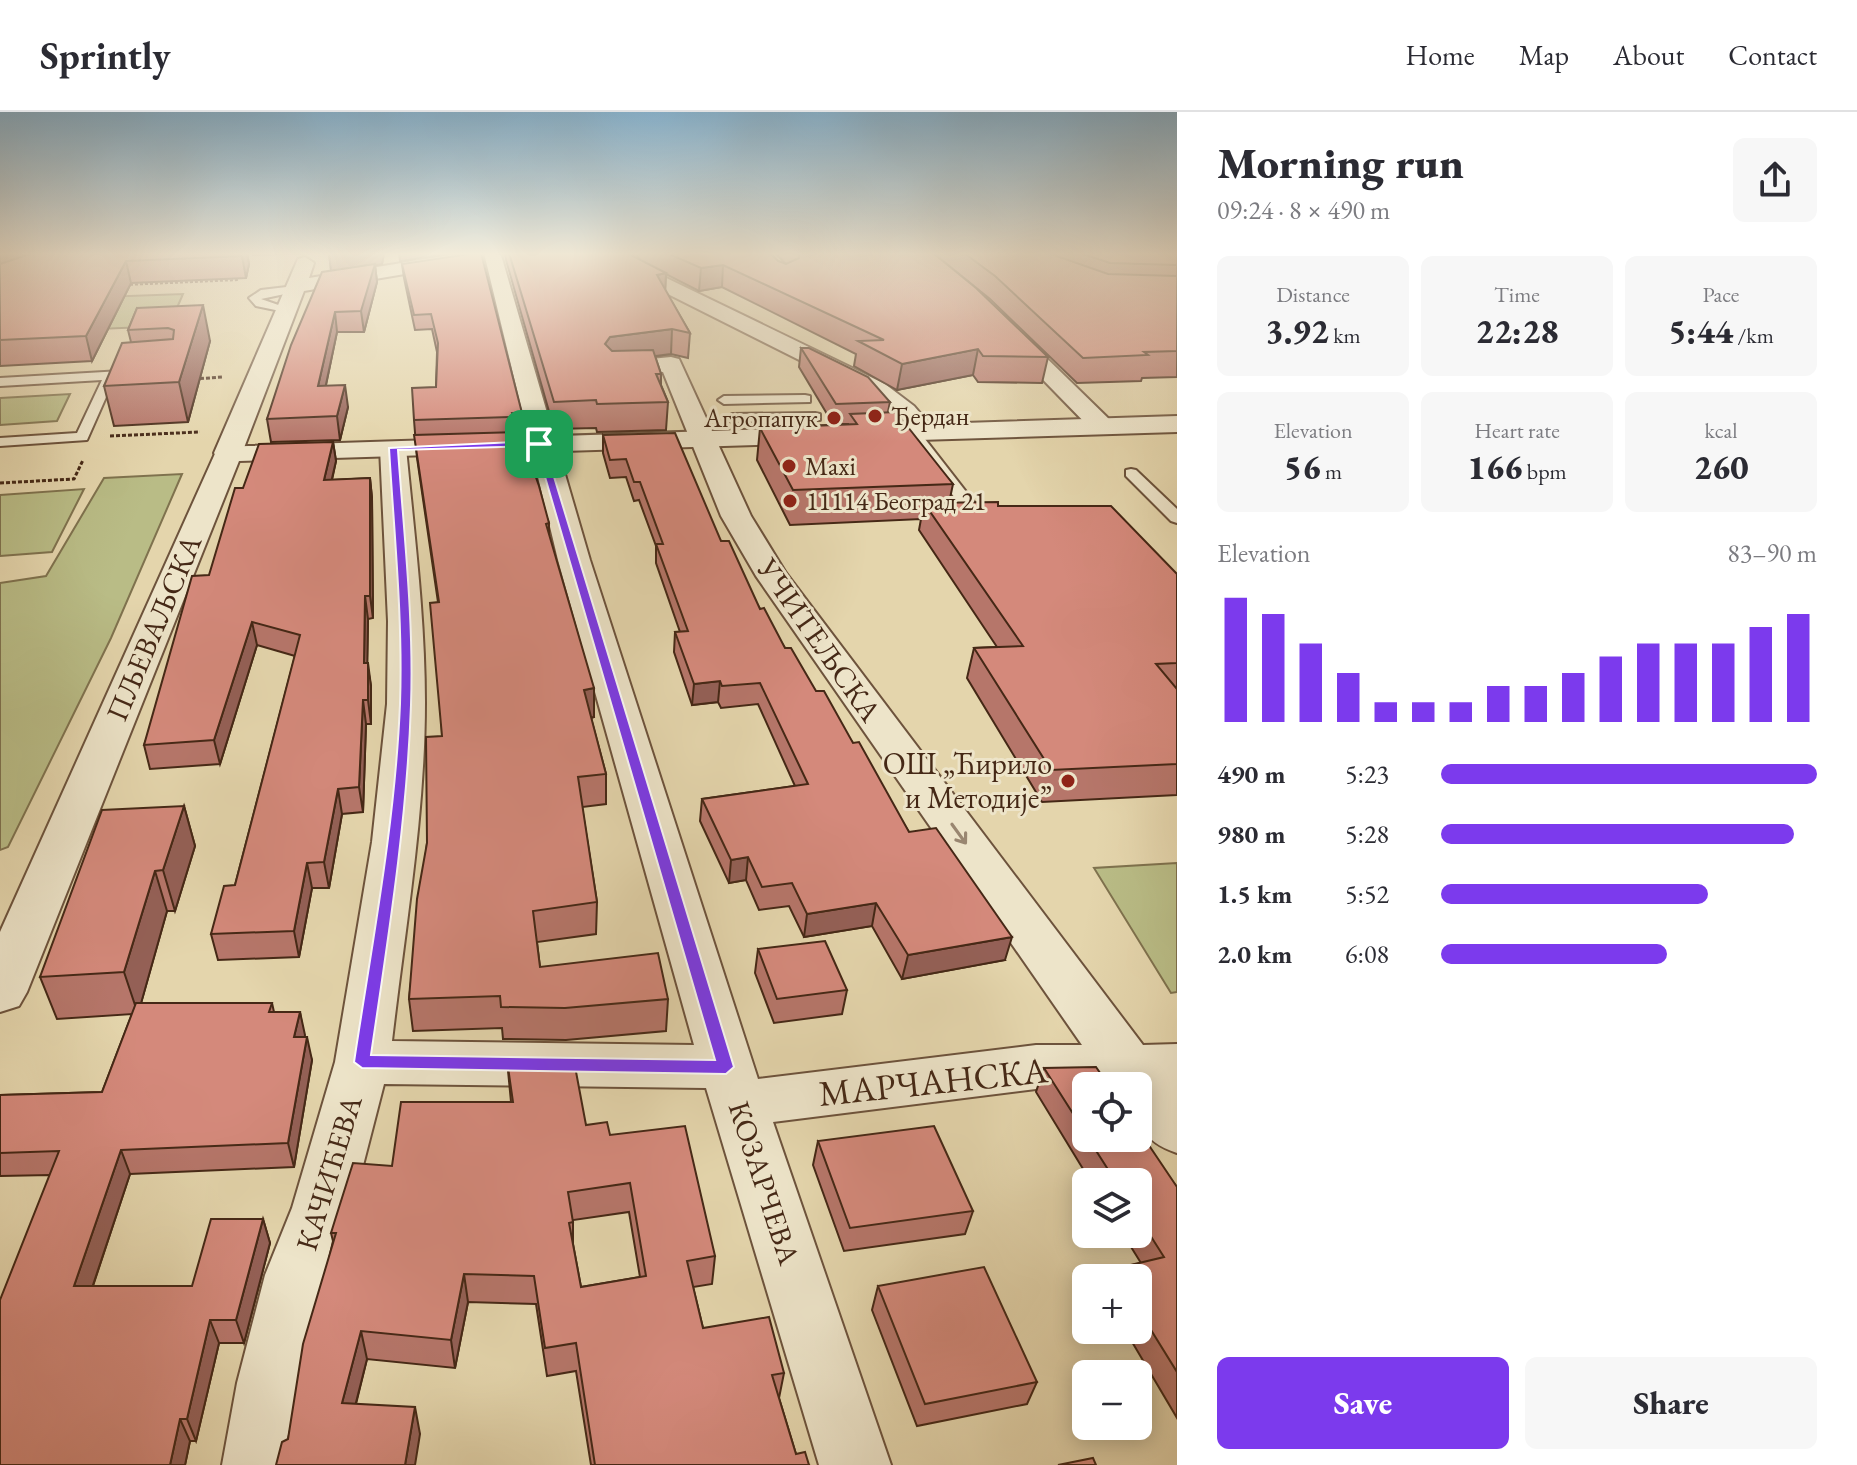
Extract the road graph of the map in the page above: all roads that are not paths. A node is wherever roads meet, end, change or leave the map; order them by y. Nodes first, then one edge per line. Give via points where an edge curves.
1 (284, 316) edge
2 (511, 316) edge
3 (728, 316) edge
4 (992, 316) edge
5 (620, 369) edge
6 (175, 372) edge
7 (110, 375) junction
8 (0, 382) edge
9 (724, 400) dead end
10 (732, 418) dead end
11 (1177, 424) edge
12 (821, 426) junction
13 (1103, 427) junction
14 (918, 432) junction
15 (702, 439) junction
16 (0, 442) edge
17 (233, 442) junction
18 (539, 444) junction
19 (393, 448) junction
20 (1131, 473) dead end
21 (1177, 518) edge
22 (982, 523) edge
23 (0, 992) edge
24 (362, 1062) junction
25 (1152, 1066) edge
26 (732, 1085) junction
27 (1177, 1129) edge
28 (258, 1465) edge
29 (855, 1465) edge

1 - 17 street, ПЉЕВАЉСКА
2 - 18 street, КОЗАРЧЕВА
3 - 14 street via 876,389 905,411
4 - 13 street
5 - 15 street, УЧИТЕЉСКА via 671,364
6 - 7 lane
7 - 8 lane
7 - 16 lane via 84,444
9 - 12 lane via 801,393
10 - 12 lane
11 - 13 street
12 - 14 street
12 - 15 street
13 - 14 street
14 - 22 lane
15 - 18 street
15 -> 25 street, УЧИТЕЉСКА via 736,516 772,576
17 - 19 street
17 - 23 street, ПЉЕВАЉСКА
18 - 19 street
18 - 26 street, КОЗАРЧЕВА
19 - 24 street, КАЧИЋЕВА via 406,704 394,842
20 - 21 lane
24 - 26 street, МАРЧАНСКА
24 - 28 street, КАЧИЋЕВА via 322,1208 297,1275
25 - 26 street, МАРЧАНСКА via 1036,1067
25 - 27 street, УЧИТЕЉСКА
26 - 29 street, КОЗАРЧЕВА

